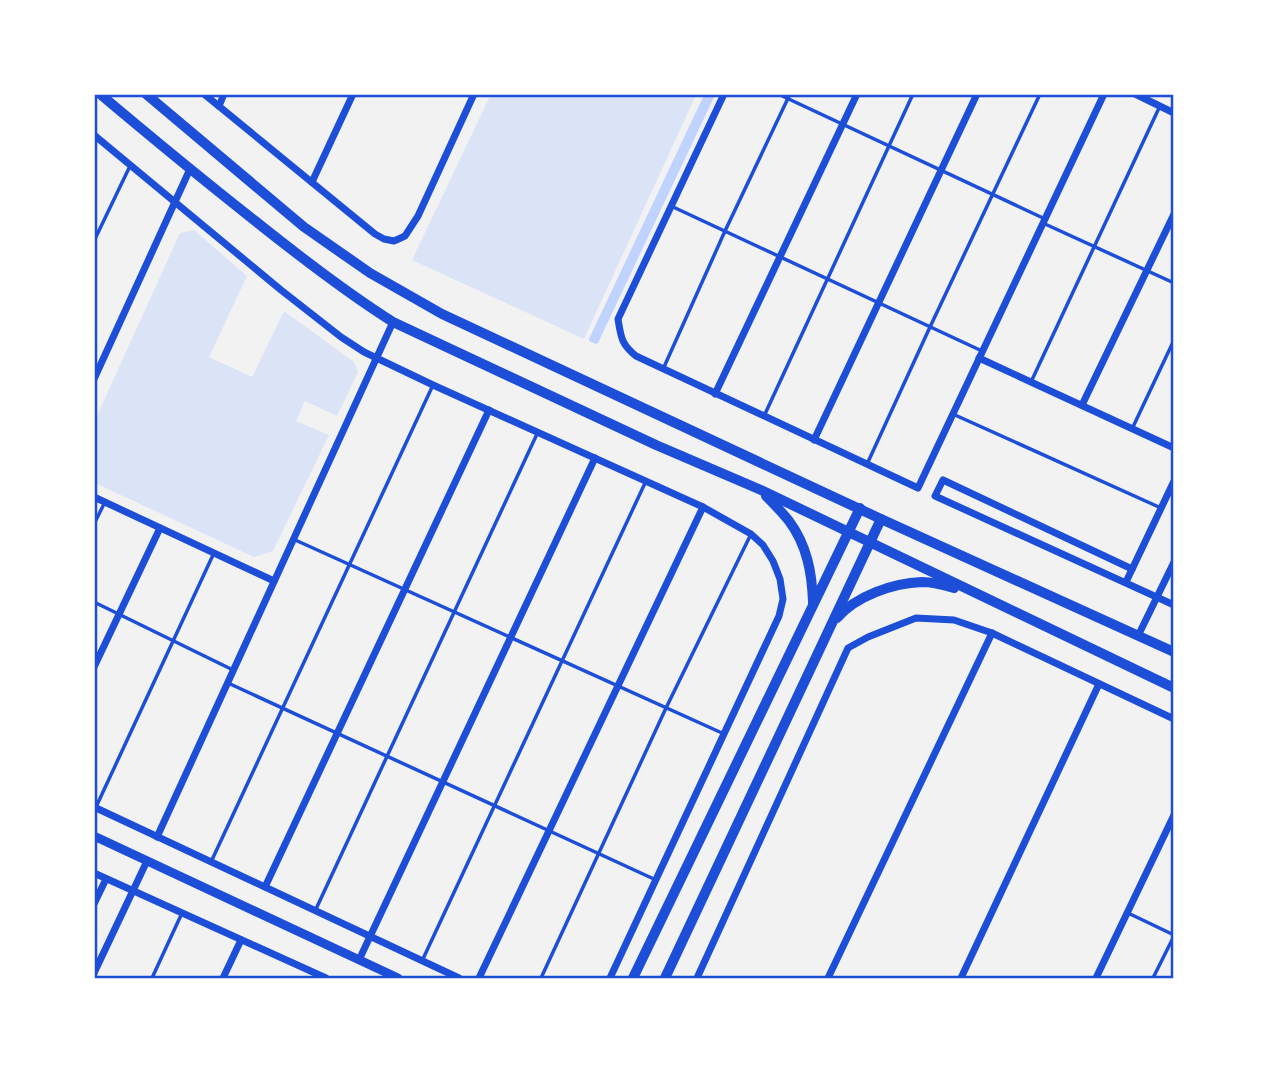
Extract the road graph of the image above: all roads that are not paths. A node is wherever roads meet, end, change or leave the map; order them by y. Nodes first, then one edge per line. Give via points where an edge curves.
1 (100, 94) edge
2 (146, 94) edge
3 (204, 94) edge
4 (224, 94) edge
5 (353, 94) edge
6 (474, 94) edge
7 (724, 94) edge
8 (778, 94) edge
9 (857, 94) edge
10 (913, 94) edge
11 (977, 94) edge
12 (1040, 94) edge
13 (1104, 94) edge
14 (1135, 94) edge
15 (789, 97) edge
16 (219, 106) junction
17 (1160, 106) junction
18 (1174, 113) edge
19 (843, 125) junction
20 (94, 135) edge
21 (889, 146) junction
22 (131, 164) junction
23 (190, 169) junction
24 (941, 170) junction
25 (312, 182) junction
26 (992, 195) junction
27 (175, 202) junction
28 (671, 205) junction
29 (1174, 214) edge
30 (1044, 221) junction
31 (725, 231) junction
32 (94, 241) edge
33 (1094, 246) junction
34 (780, 257) junction
35 (1147, 270) junction
36 (829, 279) junction
37 (1174, 283) edge
38 (878, 303) junction
39 (393, 322) junction
40 (930, 327) junction
41 (1174, 340) edge
42 (981, 355) junction
43 (376, 359) junction
44 (663, 369) junction
45 (94, 379) edge
46 (1031, 382) junction
47 (433, 385) junction
48 (716, 394) junction
49 (1082, 405) junction
50 (489, 410) junction
51 (953, 414) junction
52 (764, 416) junction
53 (1132, 429) junction
54 (538, 432) junction
55 (814, 440) junction
56 (1174, 448) edge
57 (595, 458) junction
58 (867, 464) junction
59 (646, 481) junction
60 (1174, 481) edge
61 (761, 490) junction
62 (94, 497) edge
63 (105, 502) junction
64 (703, 507) junction
65 (860, 508) junction
66 (1161, 508) junction
67 (881, 519) junction
68 (94, 524) edge
69 (160, 528) junction
70 (849, 531) junction
71 (751, 534) junction
72 (293, 539) junction
73 (870, 541) junction
74 (214, 553) junction
75 (1174, 562) edge
76 (349, 564) junction
77 (1132, 569) junction
78 (274, 581) junction
79 (1126, 582) junction
80 (405, 589) junction
81 (981, 595) junction
82 (1157, 597) junction
83 (94, 602) edge
84 (813, 605) junction
85 (1174, 605) edge
86 (455, 612) junction
87 (119, 614) junction
88 (831, 624) junction
89 (992, 633) junction
90 (1139, 636) junction
91 (510, 638) junction
92 (173, 640) junction
93 (1174, 652) edge
94 (563, 661) junction
95 (94, 667) edge
96 (233, 670) junction
97 (228, 683) junction
98 (1099, 684) junction
99 (618, 686) junction
100 (1174, 688) edge
101 (283, 708) junction
102 (666, 708) junction
103 (1174, 719) edge
104 (337, 733) junction
105 (724, 734) junction
106 (388, 757) junction
107 (443, 782) junction
108 (495, 806) junction
109 (95, 807) edge
110 (1174, 815) edge
111 (549, 831) junction
112 (94, 836) edge
113 (158, 837) junction
114 (599, 853) junction
115 (147, 860) junction
116 (211, 862) junction
117 (94, 873) edge
118 (106, 878) junction
119 (656, 880) junction
120 (265, 887) junction
121 (133, 891) junction
122 (94, 904) edge
123 (315, 911) junction
124 (182, 913) junction
125 (1127, 913) junction
126 (1174, 935) edge
127 (370, 937) junction
128 (242, 940) junction
129 (359, 960) junction
130 (422, 961) junction
131 (94, 973) edge
132 (152, 978) edge
133 (223, 978) edge
134 (326, 978) edge
135 (398, 978) edge
136 (459, 978) edge
137 (479, 978) edge
138 (541, 978) edge
139 (610, 978) edge
140 (633, 978) edge
141 (665, 978) edge
142 (697, 978) edge
143 (828, 978) edge
144 (961, 978) edge
145 (1096, 978) edge
146 (1153, 978) edge

1 - 23 main road
2 - 65 main road via 303,227 414,298
3 - 16 street
4 - 16 street
5 - 25 street
6 - 25 street via 405,236 394,241 375,234
7 - 28 street
8 - 15 lane
9 - 19 street
10 - 21 lane
11 - 24 street
12 - 26 lane
13 - 30 street
14 - 17 street
15 - 19 lane
15 - 31 lane
16 - 25 street
17 - 18 street
17 - 33 lane
19 - 21 lane
19 - 34 street
20 - 22 street
21 - 24 lane
21 - 36 lane
22 - 27 street
22 - 32 lane
23 - 27 street
23 - 39 main road via 320,272
24 - 26 lane
24 - 38 street
26 - 30 lane
26 - 40 lane
27 - 43 street via 313,316
27 - 45 street
28 - 31 lane
28 - 44 street via 618,319 627,349
29 - 35 street
30 - 33 lane
30 - 42 street
31 - 34 lane
31 - 44 lane
33 - 35 lane
33 - 46 lane
34 - 36 lane
34 - 48 street
35 - 37 lane
35 - 49 street
36 - 38 lane
36 - 52 lane
38 - 40 lane
38 - 55 street
39 - 43 street
39 - 61 main road via 656,446
40 - 42 lane
40 - 58 lane
41 - 53 lane
42 - 46 street
42 - 51 street
43 - 47 street
43 - 72 street
44 - 48 street
46 - 49 street
47 - 50 street
47 - 76 lane
48 - 52 street
49 - 53 street
50 - 54 street
50 - 80 street
51 - 58 street via 918,488
51 - 66 lane
52 - 55 street
53 - 56 street
54 - 57 street
54 - 86 lane
55 - 58 street
57 - 59 street
57 - 91 street
59 - 64 street
59 - 94 lane
60 - 66 street
61 - 70 main road
61 - 84 main road via 800,538 810,566
62 - 63 street
63 - 68 lane
63 - 69 street
64 - 71 street
64 - 99 street
65 - 67 main road
65 - 70 main road
66 - 77 street
67 - 73 main road
67 - 90 main road
69 - 74 street
69 - 87 street
70 - 73 main road
70 - 84 main road
71 - 102 lane
71 - 105 street via 774,561 783,599
72 - 76 lane
72 - 78 street
73 - 81 main road
73 - 88 main road
74 - 78 street
74 - 92 lane
75 - 82 street
76 - 80 lane
76 - 101 lane
77 - 79 street
77 - 79 street via 943,480 935,496
78 - 96 street
79 - 82 street
80 - 86 lane
80 - 104 street
81 - 88 main road via 940,584 901,585 859,601
81 - 100 main road
82 - 85 street
82 - 90 street
83 - 87 lane
84 - 140 main road
86 - 91 lane
86 - 106 lane
87 - 92 lane
87 - 95 street
88 - 141 main road
89 - 98 street
89 - 142 street via 954,620 916,618 848,648
89 - 143 street
90 - 93 main road
91 - 94 lane
91 - 107 street
92 - 96 lane
92 - 109 lane
94 - 99 lane
94 - 108 lane
96 - 97 street
97 - 101 lane
97 - 113 street
98 - 103 street
98 - 144 street
99 - 102 lane
99 - 111 street
101 - 104 lane
101 - 116 lane
102 - 105 lane
102 - 114 lane
104 - 106 lane
104 - 120 street
105 - 119 street
106 - 107 lane
106 - 123 lane
107 - 108 lane
107 - 127 street
108 - 111 lane
108 - 130 lane
109 - 113 street
110 - 125 street
111 - 114 lane
111 - 137 street
112 - 115 street
113 - 116 street
114 - 119 lane
114 - 138 lane
115 - 121 street
115 - 129 street
116 - 120 street
117 - 118 street
118 - 121 street
118 - 122 street
119 - 139 street
120 - 123 street
121 - 124 street
121 - 131 street
123 - 127 street
124 - 128 street
124 - 132 lane
125 - 126 lane
125 - 145 street
126 - 146 lane
127 - 129 street
127 - 130 street
128 - 133 street
128 - 134 street
129 - 135 street
130 - 136 street

